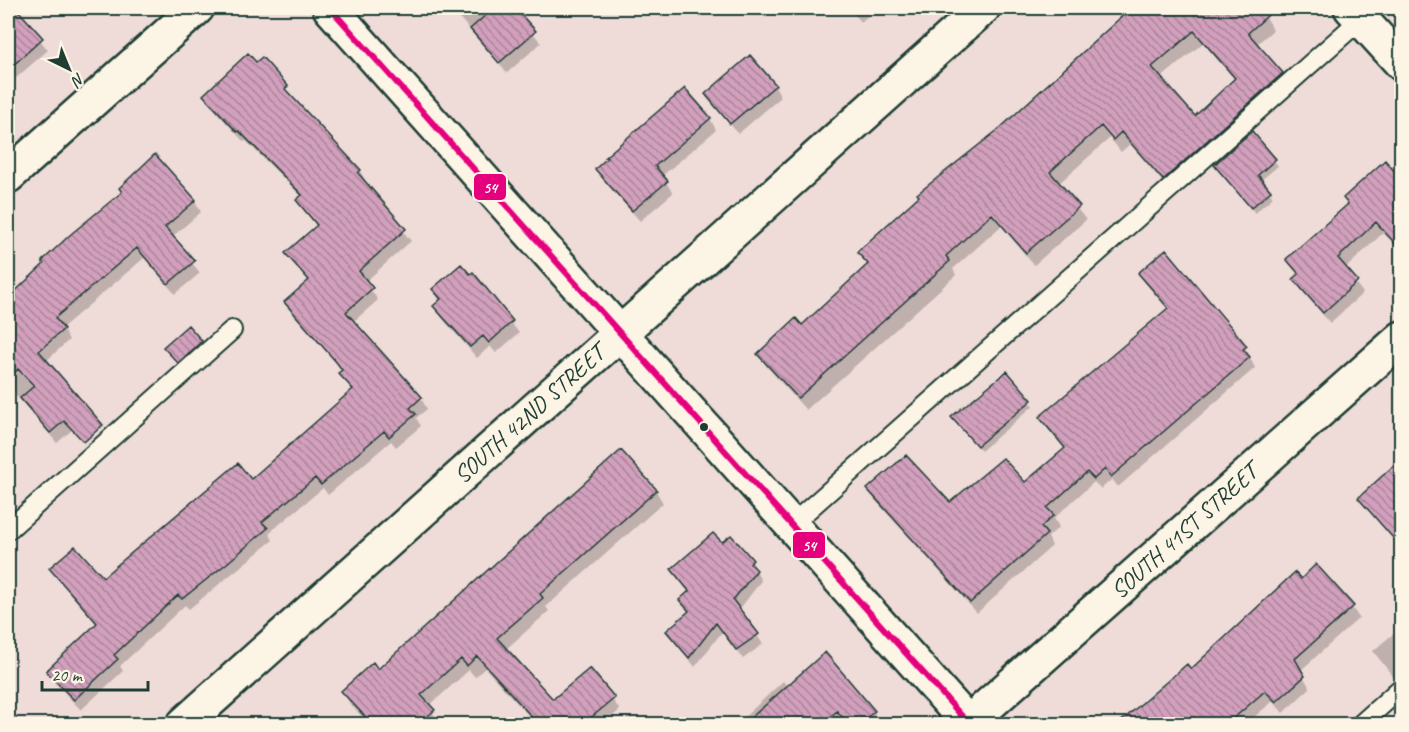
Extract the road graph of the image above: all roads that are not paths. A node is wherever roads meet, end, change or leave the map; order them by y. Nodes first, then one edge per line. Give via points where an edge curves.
1 (197, 8) edge
2 (330, 8) edge
3 (983, 8) edge
4 (1356, 13) edge
5 (1401, 64) edge
6 (8, 176) edge
7 (232, 330) dead end
8 (620, 332) junction
9 (1401, 338) edge
10 (791, 525) junction
11 (8, 530) edge
12 (1401, 687) edge
13 (184, 724) edge
14 (968, 724) edge
15 (1361, 724) edge

1 - 6 street
2 - 8 street
3 - 8 street, SOUTH 42ND STREET
4 - 5 street
4 - 10 lane
7 - 11 lane
8 - 10 street
8 - 13 street, SOUTH 42ND STREET
9 - 14 street, SOUTH 41ST STREET
10 - 14 street
12 - 15 lane

